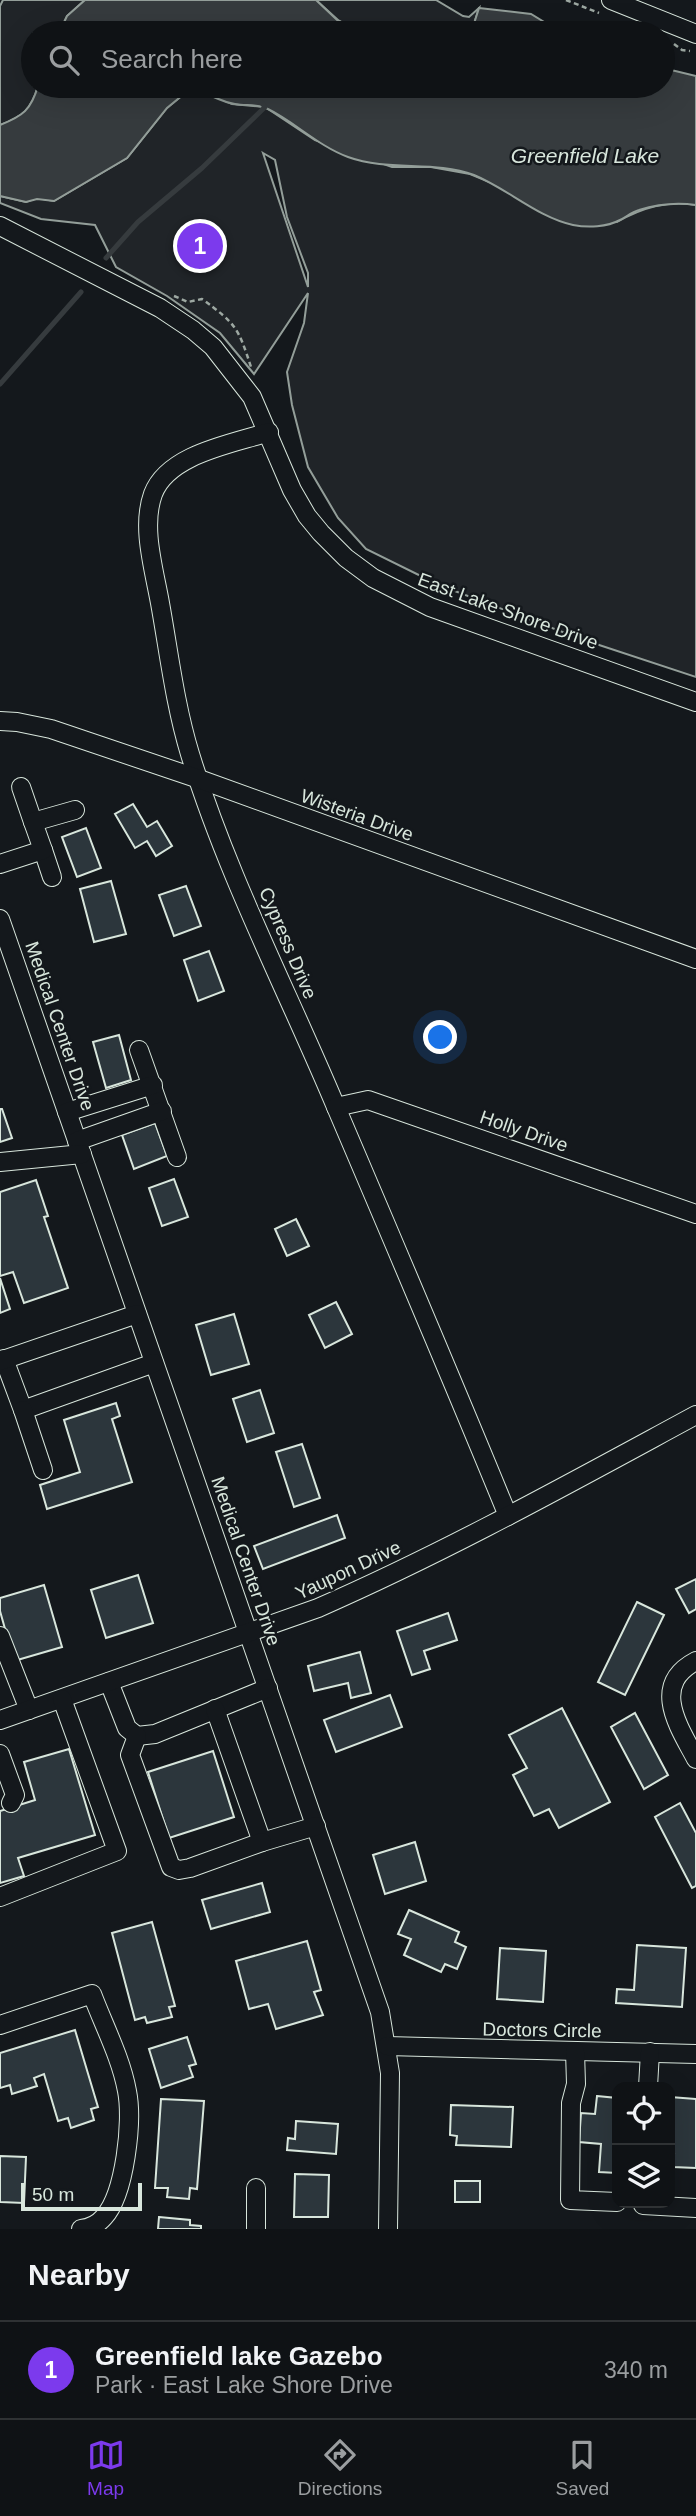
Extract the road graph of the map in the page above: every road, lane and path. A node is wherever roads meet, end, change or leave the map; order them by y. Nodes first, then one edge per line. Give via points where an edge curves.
1 (611, 0) edge
2 (664, 21) edge
3 (675, 26) edge
4 (696, 34) edge
5 (0, 226) edge
6 (167, 292) dead end
7 (254, 374) dead end
8 (269, 432) junction
9 (696, 702) edge
10 (0, 722) edge
11 (199, 779) junction
12 (21, 787) dead end
13 (75, 810) dead end
14 (33, 822) junction
15 (43, 850) junction
16 (0, 864) edge
17 (52, 877) dead end
18 (0, 919) edge
19 (696, 959) edge
20 (139, 1050) dead end
21 (153, 1086) junction
22 (337, 1107) junction
23 (162, 1111) junction
24 (67, 1112) junction
25 (79, 1147) junction
26 (177, 1157) dead end
27 (0, 1162) edge
28 (696, 1214) edge
29 (137, 1314) junction
30 (2, 1360) edge
31 (154, 1363) junction
32 (23, 1410) junction
33 (696, 1415) edge
34 (43, 1470) dead end
35 (508, 1516) junction
36 (249, 1633) junction
37 (0, 1636) edge
38 (696, 1661) edge
39 (6, 1673) edge
40 (109, 1682) junction
41 (268, 1688) junction
42 (62, 1699) junction
43 (215, 1709) junction
44 (29, 1710) junction
45 (0, 1720) edge
46 (137, 1736) junction
47 (0, 1754) edge
48 (696, 1759) edge
49 (11, 1803) dead end
50 (316, 1826) junction
51 (262, 1842) junction
52 (0, 1897) edge
53 (0, 2025) edge
54 (387, 2046) junction
55 (575, 2051) junction
56 (650, 2052) junction
57 (696, 2054) edge
58 (648, 2082) edge
59 (257, 2188) dead end
60 (612, 2202) edge
61 (675, 2207) edge
62 (696, 2208) edge
63 (81, 2229) edge
64 (256, 2229) edge
65 (388, 2229) edge

1 - 2 street
3 - 4 street
5 - 8 street, East Lake Shore Drive via 149,302 193,330 239,379
6 - 7 path via 188,302 202,299 230,319 241,335
8 - 9 street, East Lake Shore Drive via 307,516 346,558 373,578 430,607
8 - 11 street, Cypress Drive via 196,455 171,468 149,506 151,554 177,699
10 - 11 street, Wisteria Drive via 51,730
11 - 19 street, Wisteria Drive
11 - 22 street, Cypress Drive
12 - 14 street
13 - 14 street
14 - 15 street
15 - 16 street
15 - 17 street
18 - 24 street, Medical Center Drive
20 - 21 street
21 - 23 street
21 - 24 street
22 - 28 street, Holly Drive via 368,1100
22 - 35 street, Cypress Drive
23 - 25 street
23 - 26 street
24 - 25 street, Medical Center Drive
25 - 27 street
25 - 29 street, Medical Center Drive
29 - 30 street
29 - 31 street, Medical Center Drive
30 - 32 street
31 - 32 street
31 - 36 street, Medical Center Drive
32 - 34 street
33 - 35 street, Yaupon Drive
35 - 36 street, Yaupon Drive via 362,1589
36 - 40 street, Yaupon Drive
36 - 41 street, Medical Center Drive
37 - 39 street
38 - 48 street via 681,1671 671,1698 677,1723
39 - 44 street
40 - 42 street, Yaupon Drive
40 - 46 street via 127,1728
41 - 43 street
41 - 50 street, Medical Center Drive
42 - 44 street, Yaupon Drive
42 - 52 street via 117,1852
43 - 46 street via 155,1734
43 - 51 street
44 - 45 street, Yaupon Drive
46 - 51 street via 130,1755 171,1867 179,1870
47 - 49 street via 15,1795
50 - 51 street
50 - 54 street, Medical Center Drive via 380,2012
53 - 63 street via 92,1994 128,2092 129,2113 115,2198 106,2215 92,2227
54 - 55 street, Doctors Circle
54 - 65 street, Medical Center Drive
55 - 56 street, Doctors Circle
55 - 60 street via 569,2200
56 - 57 street, Doctors Circle
56 - 58 street
59 - 64 street
61 - 62 street

